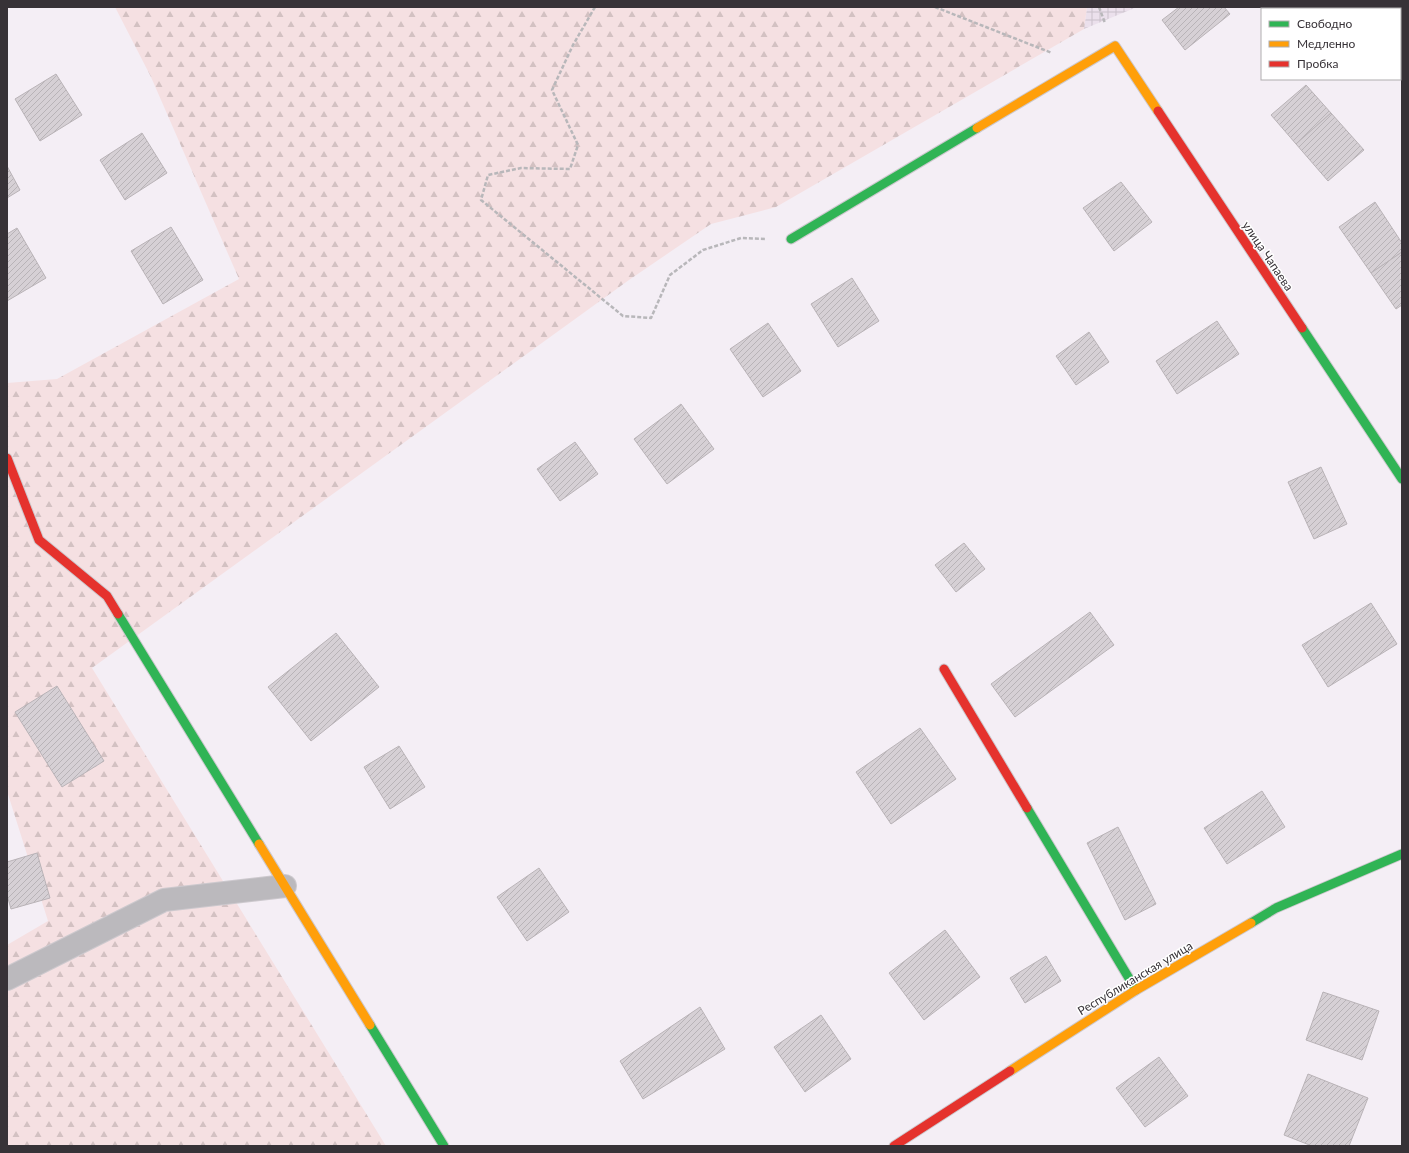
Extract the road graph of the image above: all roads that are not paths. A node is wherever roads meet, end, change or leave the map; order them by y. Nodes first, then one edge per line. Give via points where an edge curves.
1 (790, 239) road end
2 (7, 458) edge
3 (1402, 479) edge
4 (944, 670) dead end
5 (1402, 854) edge
6 (285, 886) junction
7 (7, 979) edge
8 (1136, 990) junction
9 (444, 1146) edge
10 (894, 1146) edge

1 - 3 street, улица Чапаева via 1115,46
2 - 6 street via 39,540 107,596
4 - 8 street
5 - 8 street, Республиканская улица via 1276,908
6 - 7 street via 164,900
6 - 9 street
8 - 10 street, Республиканская улица

